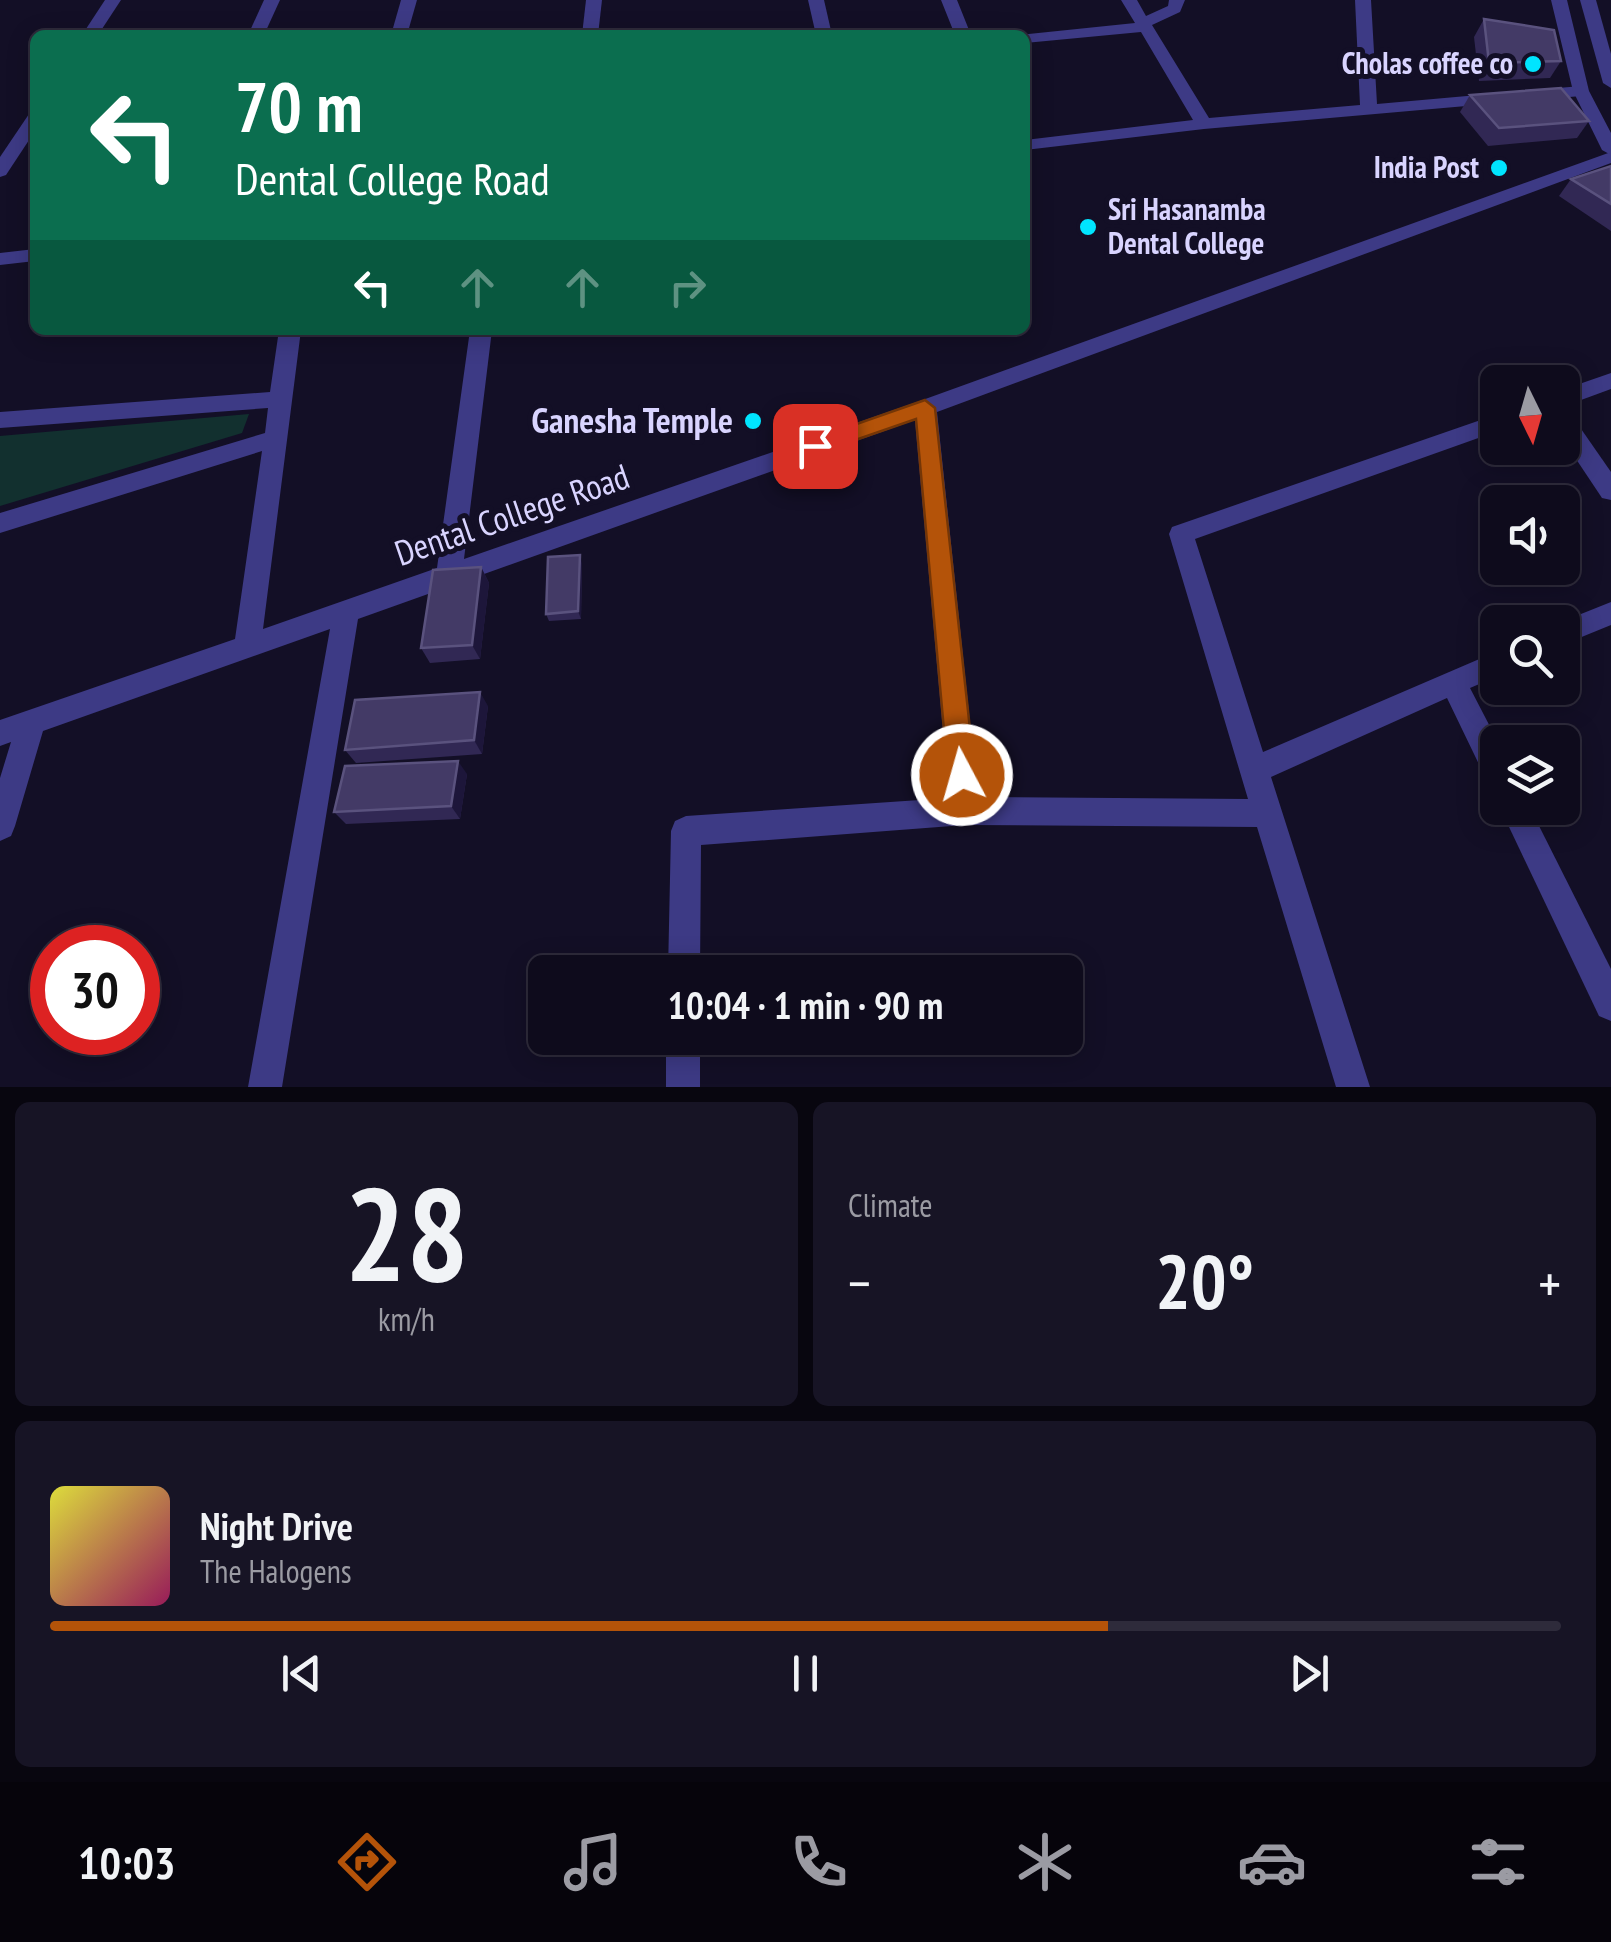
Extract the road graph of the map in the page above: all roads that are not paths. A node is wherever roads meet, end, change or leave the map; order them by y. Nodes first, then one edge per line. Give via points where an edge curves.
1 (113, 0) edge
2 (272, 0) edge
3 (409, 0) edge
4 (594, 0) edge
5 (816, 0) edge
6 (949, 0) edge
7 (1130, 0) edge
8 (1178, 0) edge
9 (1363, 0) edge
10 (1559, 0) edge
11 (1588, 0) edge
12 (1144, 24) junction
13 (93, 30) edge
14 (258, 30) edge
15 (400, 30) edge
16 (591, 30) edge
17 (823, 30) edge
18 (961, 30) edge
19 (1030, 37) edge
20 (1575, 65) junction
21 (1609, 76) edge
22 (1581, 91) junction
23 (1370, 110) junction
24 (1204, 124) junction
25 (30, 126) edge
26 (1030, 144) edge
27 (1611, 150) edge
28 (1611, 157) edge
29 (0, 171) edge
30 (30, 256) edge
31 (0, 259) edge
32 (289, 335) edge
33 (480, 335) edge
34 (1611, 380) edge
35 (1580, 392) edge
36 (280, 399) junction
37 (925, 408) junction
38 (0, 420) edge
39 (1480, 428) edge
40 (275, 438) junction
41 (1580, 445) edge
42 (1611, 491) edge
43 (0, 523) edge
44 (448, 575) junction
45 (346, 611) junction
46 (1611, 613) edge
47 (1580, 626) edge
48 (247, 646) junction
49 (1480, 671) edge
50 (1453, 682) junction
51 (32, 721) junction
52 (0, 732) edge
53 (1480, 736) edge
54 (1253, 771) junction
55 (965, 812) junction
56 (1266, 812) junction
57 (1522, 825) edge
58 (0, 826) edge
59 (684, 955) edge
60 (1611, 1004) edge
61 (684, 1055) edge
62 (264, 1087) edge
63 (683, 1087) edge
64 (1353, 1087) edge

1 - 13 street
2 - 14 street
3 - 15 street
4 - 16 street
5 - 17 street
6 - 18 street
7 - 12 street
8 - 12 street
9 - 23 street
10 - 20 street
11 - 21 street
12 - 19 street
12 - 24 street
20 - 21 street
20 - 22 street
22 - 23 street
22 - 27 street
23 - 24 street
24 - 26 street
25 - 29 street
28 - 37 street, Dental College Road
30 - 31 street
32 - 36 street
33 - 44 street
34 - 35 street
36 - 38 street
36 - 40 street
37 - 44 street, Dental College Road
37 - 55 street
39 - 54 street via 1181,534
40 - 43 street
40 - 48 street
41 - 42 street
44 - 45 street, Dental College Road
45 - 48 street, Dental College Road
45 - 62 street
46 - 47 street
48 - 51 street, Dental College Road
49 - 50 street
50 - 53 street
50 - 54 street
51 - 52 street, Dental College Road
51 - 58 street
54 - 56 street
55 - 56 street
55 - 59 street via 686,832
56 - 64 street
57 - 60 street
61 - 63 street

